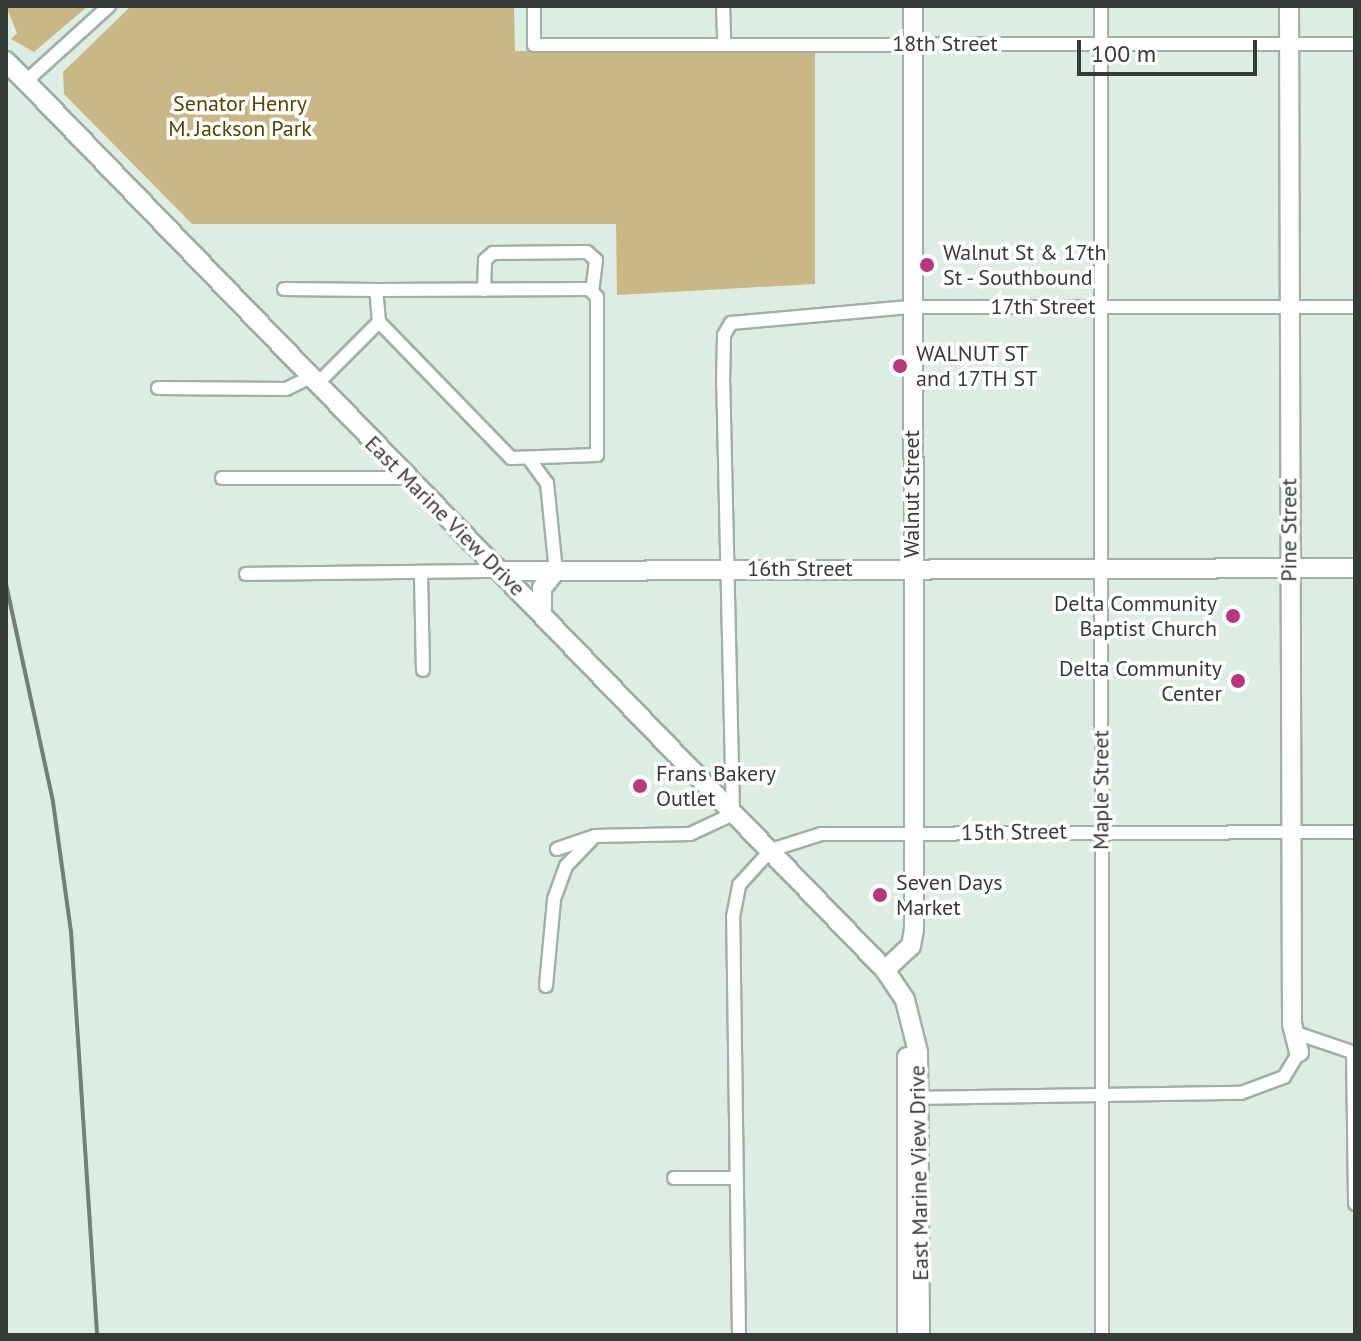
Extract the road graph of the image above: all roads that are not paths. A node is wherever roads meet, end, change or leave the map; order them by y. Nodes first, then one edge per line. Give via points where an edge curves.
1 (109, 6) edge
2 (534, 6) edge
3 (723, 6) edge
4 (913, 6) edge
5 (1101, 6) edge
6 (1289, 6) edge
7 (724, 44) junction
8 (913, 44) junction
9 (1101, 44) junction
10 (1289, 44) junction
11 (1355, 44) edge
12 (6, 61) edge
13 (24, 83) junction
14 (284, 289) dead end
15 (376, 290) junction
16 (484, 290) junction
17 (592, 291) junction
18 (912, 307) junction
19 (1102, 307) junction
20 (1289, 307) junction
21 (1355, 307) edge
22 (379, 322) junction
23 (312, 382) junction
24 (158, 388) dead end
25 (530, 460) junction
26 (222, 478) dead end
27 (408, 478) junction
28 (1288, 568) junction
29 (1355, 568) edge
30 (728, 569) junction
31 (911, 569) junction
32 (1101, 569) junction
33 (504, 571) junction
34 (556, 571) junction
35 (246, 574) dead end
36 (421, 575) junction
37 (542, 613) junction
38 (423, 670) dead end
39 (733, 814) junction
40 (1101, 831) junction
41 (1291, 832) junction
42 (1355, 832) edge
43 (914, 834) junction
44 (595, 836) junction
45 (557, 849) dead end
46 (771, 850) junction
47 (885, 970) junction
48 (546, 986) dead end
49 (1296, 1033) junction
50 (1299, 1052) joint
51 (1354, 1053) edge
52 (1102, 1097) junction
53 (914, 1098) junction
54 (674, 1178) dead end
55 (737, 1178) junction
56 (1355, 1204) edge
57 (739, 1335) edge
58 (907, 1335) edge
59 (920, 1335) edge
60 (1102, 1335) edge

1 - 13 street
2 - 7 street, 18th Street via 534,45
3 - 7 street
4 - 8 main road, Walnut Street
5 - 9 street, Maple Street
6 - 10 main road, Pine Street
7 - 8 street, 18th Street
8 - 9 street, 18th Street
8 - 18 main road, Walnut Street
9 - 10 street, 18th Street
9 - 19 street, Maple Street
10 - 11 street, 18th Street
10 - 20 main road, Pine Street
12 - 13 main road, East Marine View Drive
13 - 23 main road, East Marine View Drive
14 - 15 street
15 - 16 street
15 - 22 street
16 - 17 street
16 - 17 street via 485,260 493,253 587,252 596,260
17 - 25 street via 597,455
18 - 19 street, 17th Street
18 - 30 street, 17th Street via 731,323 724,335
18 - 31 main road, Walnut Street
19 - 20 street, 17th Street
19 - 32 street, Maple Street
20 - 21 street, 17th Street
20 - 28 main road, Pine Street
22 - 23 street
22 - 25 street via 511,458
23 - 24 street via 286,389
23 - 27 main road, East Marine View Drive
25 - 34 street via 547,483
26 - 27 street
27 - 33 main road, East Marine View Drive
28 - 29 main road, 16th Street
28 - 32 main road, 16th Street
28 - 41 main road, Pine Street
30 - 31 main road, 16th Street
30 - 34 main road, 16th Street
30 - 39 street
31 - 32 main road, 16th Street
31 - 43 main road, Walnut Street
32 - 40 street, Maple Street
33 - 34 main road, 16th Street
33 - 36 street, 16th Street
33 - 37 main road, East Marine View Drive
34 - 37 main road via 542,588
35 - 36 street, 16th Street
36 - 38 street
37 - 39 main road, East Marine View Drive
39 - 44 street via 690,834
39 - 46 main road, East Marine View Drive
40 - 41 street, 15th Street
40 - 43 street, 15th Street
40 - 52 street, Maple Street
41 - 42 street, 15th Street
41 - 49 main road, Pine Street
43 - 46 street, 15th Street via 821,834
43 - 47 main road, Walnut Street via 911,946
44 - 45 street
44 - 48 street via 566,866 554,899
46 - 47 main road, East Marine View Drive
46 - 55 street via 739,885 734,902
47 - 53 main road, East Marine View Drive via 913,1024
49 - 50 main road, Pine Street
49 - 51 street
50 - 52 street via 1284,1077 1266,1088
51 - 56 street
52 - 53 street
52 - 60 street, Maple Street
53 - 58 main road, East Marine View Drive
53 - 59 main road, East Marine View Drive
54 - 55 street
55 - 57 street

